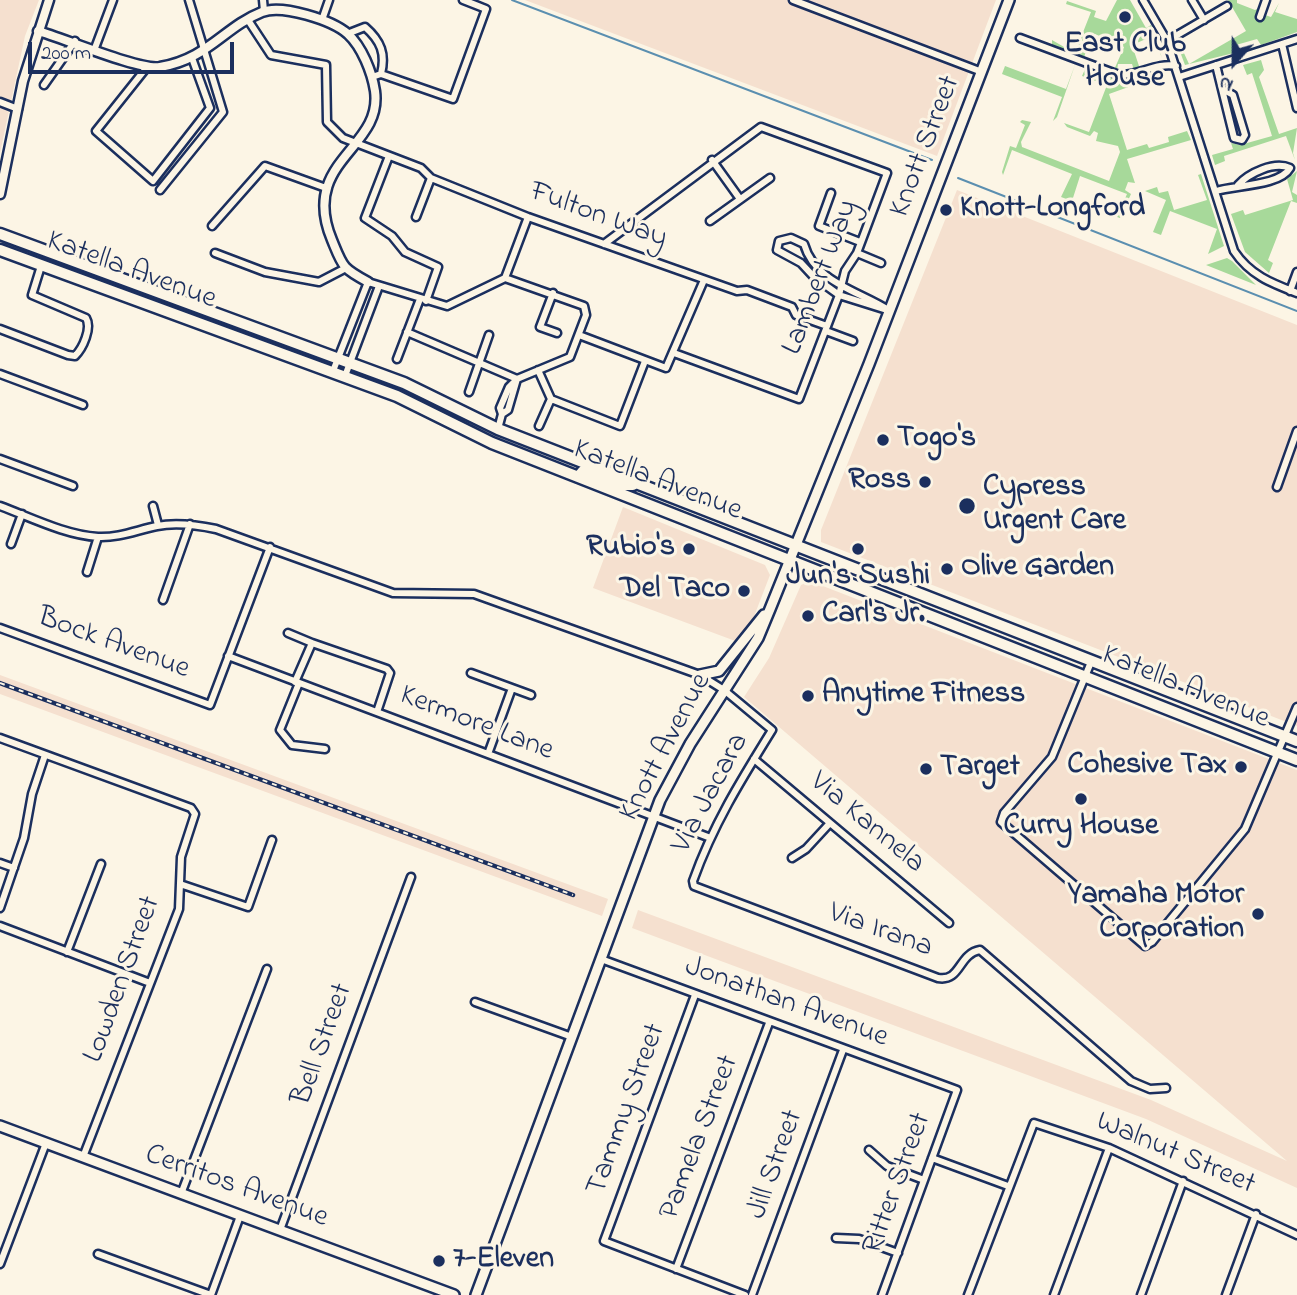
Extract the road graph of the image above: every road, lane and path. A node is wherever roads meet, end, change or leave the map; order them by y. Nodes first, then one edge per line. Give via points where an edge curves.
1 (50, 0) edge
2 (113, 0) edge
3 (189, 0) edge
4 (263, 0) edge
5 (329, 0) edge
6 (463, 0) edge
7 (793, 0) edge
8 (1009, 0) edge
9 (1143, 0) edge
10 (1192, 0) edge
11 (1266, 0) edge
12 (1227, 6) dead end
13 (264, 11) junction
14 (1260, 17) dead end
15 (248, 20) junction
16 (322, 20) junction
17 (1204, 20) junction
18 (38, 31) junction
19 (348, 34) junction
20 (1020, 38) dead end
21 (1297, 39) edge
22 (75, 41) junction
23 (1167, 41) junction
24 (1282, 44) junction
25 (94, 48) junction
26 (205, 52) junction
27 (192, 58) junction
28 (1216, 65) junction
29 (1175, 66) junction
30 (147, 67) junction
31 (982, 72) junction
32 (1294, 72) edge
33 (381, 74) junction
34 (372, 77) junction
35 (1180, 77) junction
36 (44, 85) dead end
37 (1224, 90) junction
38 (0, 102) edge
39 (1297, 108) edge
40 (18, 109) junction
41 (356, 143) junction
42 (389, 156) junction
43 (712, 160) junction
44 (1294, 167) edge
45 (432, 178) junction
46 (770, 178) dead end
47 (1238, 185) junction
48 (326, 188) junction
49 (160, 190) dead end
50 (1216, 191) junction
51 (831, 193) dead end
52 (0, 194) edge
53 (740, 199) junction
54 (416, 216) dead end
55 (528, 217) junction
56 (710, 221) dead end
57 (212, 226) dead end
58 (0, 234) edge
59 (860, 242) junction
60 (604, 244) junction
61 (0, 250) edge
62 (215, 253) dead end
63 (857, 253) junction
64 (809, 258) junction
65 (802, 263) junction
66 (881, 263) dead end
67 (41, 265) junction
68 (344, 269) junction
69 (1297, 272) edge
70 (117, 277) junction
71 (505, 278) junction
72 (704, 280) junction
73 (368, 282) junction
74 (841, 285) junction
75 (379, 286) junction
76 (112, 292) junction
77 (1294, 292) edge
78 (553, 293) junction
79 (839, 295) junction
80 (423, 300) junction
81 (890, 311) junction
82 (826, 328) junction
83 (0, 329) edge
84 (407, 332) junction
85 (558, 333) dead end
86 (489, 335) dead end
87 (579, 335) junction
88 (853, 341) dead end
89 (674, 353) junction
90 (338, 358) junction
91 (397, 359) dead end
92 (645, 360) junction
93 (350, 363) junction
94 (478, 365) junction
95 (538, 370) junction
96 (332, 372) junction
97 (0, 374) edge
98 (345, 376) junction
99 (517, 379) junction
100 (469, 392) dead end
101 (551, 399) junction
102 (83, 405) dead end
103 (539, 426) dead end
104 (498, 429) junction
105 (1297, 431) edge
106 (0, 459) edge
107 (578, 477) junction
108 (640, 485) junction
109 (73, 486) dead end
110 (1277, 487) dead end
111 (0, 506) edge
112 (153, 506) dead end
113 (22, 514) junction
114 (191, 524) junction
115 (158, 525) junction
116 (98, 537) junction
117 (11, 544) dead end
118 (795, 545) junction
119 (270, 547) junction
120 (790, 559) junction
121 (87, 572) dead end
122 (163, 600) dead end
123 (770, 609) junction
124 (0, 628) edge
125 (288, 633) dead end
126 (312, 643) junction
127 (228, 656) junction
128 (1091, 662) junction
129 (471, 673) dead end
130 (700, 675) junction
131 (1086, 676) junction
132 (297, 682) junction
133 (512, 688) junction
134 (724, 690) junction
135 (531, 695) dead end
136 (1297, 707) edge
137 (377, 712) junction
138 (1286, 736) junction
139 (0, 738) edge
140 (1297, 741) edge
141 (325, 748) dead end
142 (1279, 753) junction
143 (488, 754) junction
144 (45, 755) junction
145 (754, 759) junction
146 (1297, 760) edge
147 (654, 817) junction
148 (830, 823) junction
149 (708, 837) junction
150 (272, 840) dead end
151 (792, 858) dead end
152 (0, 863) edge
153 (101, 864) dead end
154 (14, 868) junction
155 (411, 877) dead end
156 (693, 881) joint
157 (180, 884) junction
158 (0, 908) edge
159 (949, 923) dead end
160 (0, 926) edge
161 (67, 951) junction
162 (601, 959) junction
163 (267, 969) dead end
164 (150, 983) junction
165 (695, 995) junction
166 (475, 1002) dead end
167 (769, 1023) junction
168 (572, 1037) junction
169 (844, 1050) junction
170 (1166, 1088) dead end
171 (956, 1089) joint
172 (0, 1126) edge
173 (46, 1143) junction
174 (1109, 1148) junction
175 (869, 1150) dead end
176 (83, 1157) junction
177 (932, 1158) junction
178 (924, 1180) junction
179 (1183, 1181) junction
180 (1007, 1186) junction
181 (181, 1194) junction
182 (1256, 1214) junction
183 (240, 1216) junction
184 (280, 1230) junction
185 (1297, 1235) edge
186 (836, 1238) dead end
187 (898, 1253) junction
188 (99, 1254) dead end
189 (0, 1264) edge
190 (676, 1269) junction
191 (211, 1295) edge
192 (454, 1295) edge
193 (476, 1295) edge
194 (745, 1295) edge
195 (752, 1295) edge
196 (882, 1295) edge
197 (968, 1295) edge
198 (1054, 1295) edge
199 (1140, 1295) edge
200 (1226, 1295) edge

1 - 18 street
2 - 25 street
3 - 26 street
4 - 13 street
5 - 16 street
6 - 33 street via 486,9 453,99
7 - 31 street
8 - 31 main road, Knott Street
9 - 23 street
10 - 17 street
11 - 14 street
12 - 17 street
13 - 15 street
13 - 16 street via 286,10
15 - 26 street
15 - 41 street, Fulton Way via 271,55 326,65 327,122 343,138
16 - 19 street
17 - 23 street
18 - 22 street
18 - 40 street
19 - 33 street via 365,27 375,36 384,53
19 - 34 street
20 - 29 street via 1114,74
21 - 24 street
22 - 25 street
22 - 36 street
23 - 29 street
24 - 28 street
24 - 32 street
25 - 30 street
26 - 27 street
26 - 49 street via 223,112
27 - 30 street
27 - 30 street via 210,108 153,181 96,131
28 - 35 street
28 - 37 street
29 - 35 street
31 - 81 main road, Knott Street
32 - 39 street via 1289,82
33 - 34 street
34 - 41 street via 375,108
35 - 50 street
37 - 37 street via 1222,100 1234,138 1242,140 1245,135 1233,95
38 - 40 street
40 - 52 street
41 - 42 street, Fulton Way
41 - 48 street via 335,167
42 - 45 street, Fulton Way via 421,167
42 - 80 street via 365,218 392,236 405,252 438,267
43 - 53 street
43 - 59 street, Lambert Way via 761,127 887,173
43 - 60 street
44 - 47 street via 1282,176
44 - 47 street via 1276,166 1246,176
45 - 54 street
45 - 55 street, Fulton Way
46 - 53 street
47 - 50 street
48 - 57 street via 265,166
48 - 68 street via 326,225
50 - 77 street via 1234,251 1244,265 1259,278
51 - 59 street via 819,226
53 - 56 street
55 - 60 street, Fulton Way
55 - 71 street
58 - 70 main road, Katella Avenue
59 - 63 street, Lambert Way
60 - 72 street, Fulton Way
61 - 67 main road, Katella Avenue
62 - 68 street via 265,272 319,282
63 - 66 street
63 - 74 street, Lambert Way
64 - 65 street
64 - 65 street via 801,242 791,238 779,241 777,250
64 - 74 street
65 - 79 street
67 - 76 main road, Katella Avenue
67 - 83 street via 32,295 86,318 89,327 79,352 68,355
68 - 73 street
69 - 77 street
70 - 76 main road
70 - 90 main road, Katella Avenue
71 - 78 street
71 - 80 street via 447,306
72 - 82 street, Fulton Way via 792,307 796,314
72 - 89 street
73 - 75 street
73 - 90 street
74 - 79 street, Lambert Way
74 - 81 street
75 - 80 street
75 - 93 street
76 - 96 main road, Katella Avenue
78 - 85 street via 540,327
78 - 87 street via 584,306 586,315
79 - 81 street
79 - 82 street, Lambert Way
80 - 84 street
81 - 118 main road, Knott Avenue
82 - 88 street, Fulton Way
82 - 89 street, Lambert Way via 799,399
84 - 91 street
84 - 94 street
86 - 94 street
87 - 92 street
87 - 95 street via 569,357
89 - 92 street via 666,368
90 - 93 main road, Katella Avenue
90 - 96 street
92 - 101 street via 620,426
93 - 98 street
93 - 104 main road, Katella Avenue via 404,383
94 - 99 street
94 - 100 street
95 - 99 street
95 - 101 street
96 - 98 main road, Katella Avenue
97 - 102 street
98 - 107 main road, Katella Avenue
99 - 104 street via 500,408
101 - 103 street
104 - 108 main road, Katella Avenue
105 - 110 street
106 - 109 street
107 - 108 main road via 583,471 621,485
107 - 120 main road, Katella Avenue
108 - 118 main road, Katella Avenue
111 - 113 street
112 - 115 street
113 - 116 street
113 - 117 street
114 - 115 street
114 - 119 street
114 - 122 street
115 - 116 street
116 - 121 street
118 - 120 main road, Knott Avenue
118 - 128 main road, Katella Avenue
119 - 127 street
119 - 130 street via 393,593 474,593
120 - 123 main road, Knott Avenue
120 - 131 main road, Katella Avenue
123 - 130 main road via 719,671
123 - 134 main road, Knott Avenue via 758,638
124 - 127 street, Bock Avenue via 210,705
125 - 126 street
126 - 132 street
126 - 137 street via 390,671
127 - 132 street, Kermore Lane
128 - 131 street
128 - 138 main road, Katella Avenue
129 - 133 street
130 - 134 street
131 - 142 main road, Katella Avenue
131 - 142 street via 1052,757 1001,822 1145,946 1245,830
132 - 137 street, Kermore Lane
132 - 141 street via 281,730 292,745
133 - 135 street
133 - 143 street
134 - 145 street, Via Jacara via 772,730
134 - 147 main road, Knott Avenue via 690,744
136 - 138 street
137 - 143 street, Kermore Lane
138 - 140 main road, Katella Avenue
138 - 142 street
139 - 144 street
142 - 146 main road, Katella Avenue
143 - 147 street, Kermore Lane
144 - 154 street
144 - 157 street, Lowden Street via 191,808 195,814 181,857
145 - 148 street, Via Kannela
145 - 149 street, Via Jacara
147 - 149 street, Kermore Lane
147 - 162 main road, Knott Avenue
148 - 151 street
148 - 159 street, Via Kannela
149 - 156 street, Via Jacara
150 - 157 street via 248,907
152 - 154 street
153 - 161 street
154 - 158 street
155 - 184 street, Bell Street
156 - 170 street, Via Irana via 699,889 938,978 953,977 972,951 980,950 1131,1081 1150,1089
157 - 164 street, Lowden Street via 179,909
160 - 161 street
161 - 164 street
162 - 165 street, Jonathan Avenue
162 - 168 main road, Knott Avenue
163 - 181 street
164 - 176 street, Lowden Street
165 - 167 street, Jonathan Avenue
165 - 190 street, Tammy Street via 604,1241
166 - 168 street
167 - 169 street, Jonathan Avenue
167 - 190 street, Pamela Street
168 - 193 main road, Knott Avenue
169 - 171 street, Jonathan Avenue
169 - 195 street, Jill Street
171 - 177 street, Ritter Street
172 - 173 main road, Cerritos Avenue
173 - 176 main road, Cerritos Avenue
173 - 189 street
174 - 179 street, Walnut Street
174 - 180 street, Walnut Street via 1034,1123
174 - 198 street
175 - 178 street via 887,1166
176 - 181 main road, Cerritos Avenue
177 - 178 street, Ritter Street
177 - 180 street
178 - 187 street, Ritter Street
179 - 182 street, Walnut Street
179 - 199 street
180 - 197 street
181 - 183 main road, Cerritos Avenue
182 - 185 street, Walnut Street
182 - 200 street
183 - 184 main road, Cerritos Avenue
183 - 191 street
184 - 192 main road, Cerritos Avenue
186 - 187 street via 859,1239
187 - 196 street, Ritter Street
188 - 191 street
190 - 194 street

